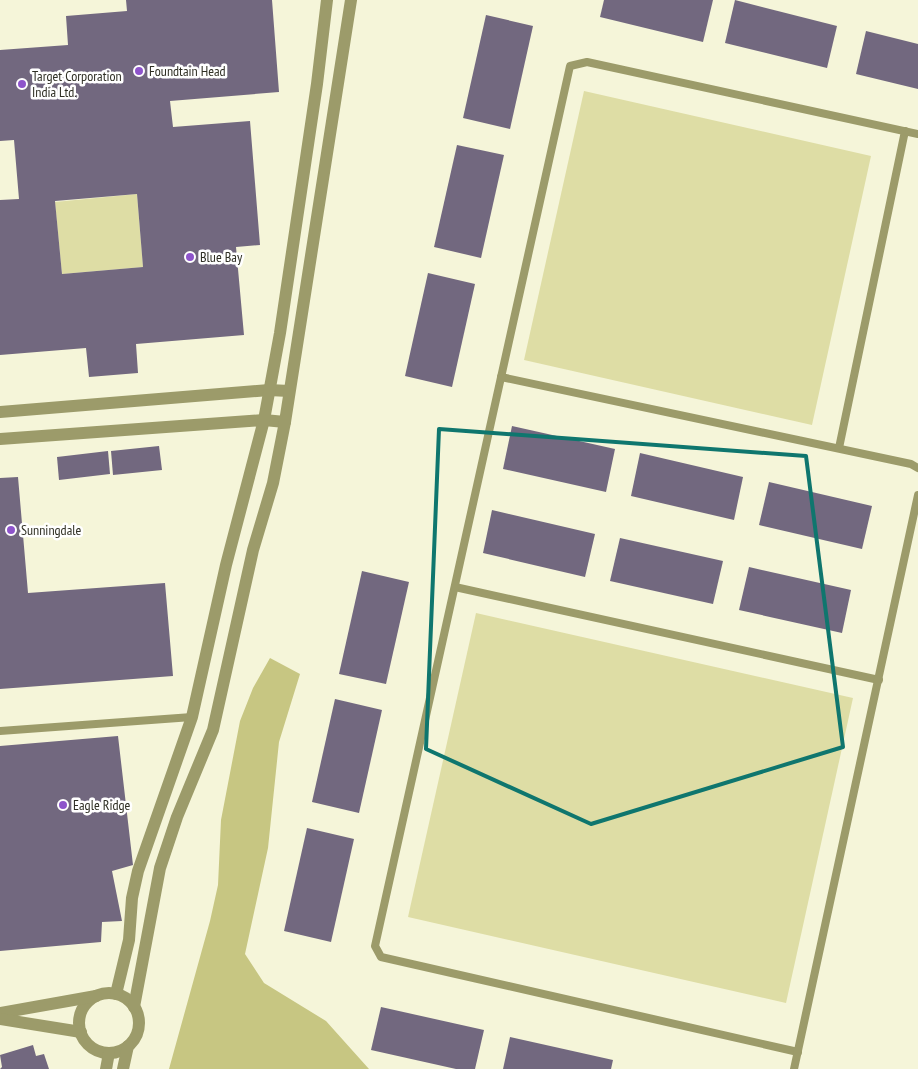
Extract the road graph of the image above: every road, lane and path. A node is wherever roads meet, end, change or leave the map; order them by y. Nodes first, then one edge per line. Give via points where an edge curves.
1 (327, 0) edge
2 (351, 0) edge
3 (904, 131) junction
4 (918, 134) edge
5 (501, 377) junction
6 (269, 390) junction
7 (289, 392) junction
8 (0, 412) edge
9 (264, 420) junction
10 (285, 422) junction
11 (0, 439) edge
12 (839, 448) junction
13 (918, 468) edge
14 (918, 496) edge
15 (455, 587) junction
16 (879, 680) junction
17 (192, 717) junction
18 (0, 731) edge
19 (116, 994) junction
20 (96, 996) junction
21 (134, 1007) junction
22 (0, 1013) edge
23 (0, 1019) edge
24 (80, 1032) junction
25 (128, 1046) junction
26 (798, 1052) junction
27 (109, 1053) junction
28 (106, 1069) edge
29 (123, 1069) edge
30 (794, 1069) edge

1 - 6 street
2 - 7 street
3 - 4 lane
3 - 5 lane via 587,62 570,66
3 - 12 lane
5 - 12 lane
5 - 15 lane
6 - 7 street
6 - 8 street
6 - 9 street
7 - 10 street
9 - 10 street
9 - 11 street
9 - 17 street via 226,565
10 - 21 street via 213,730 160,868
12 - 13 lane
14 - 16 lane
15 - 16 lane
15 - 26 lane via 375,946 381,957
16 - 26 lane
17 - 18 lane
17 - 19 street via 138,871 129,940
19 - 20 street
19 - 21 street
20 - 22 street
20 - 24 street via 81,1012
21 - 25 street via 138,1028
23 - 24 street
24 - 27 street via 92,1047
25 - 27 street
25 - 29 street
26 - 30 lane
27 - 28 street

